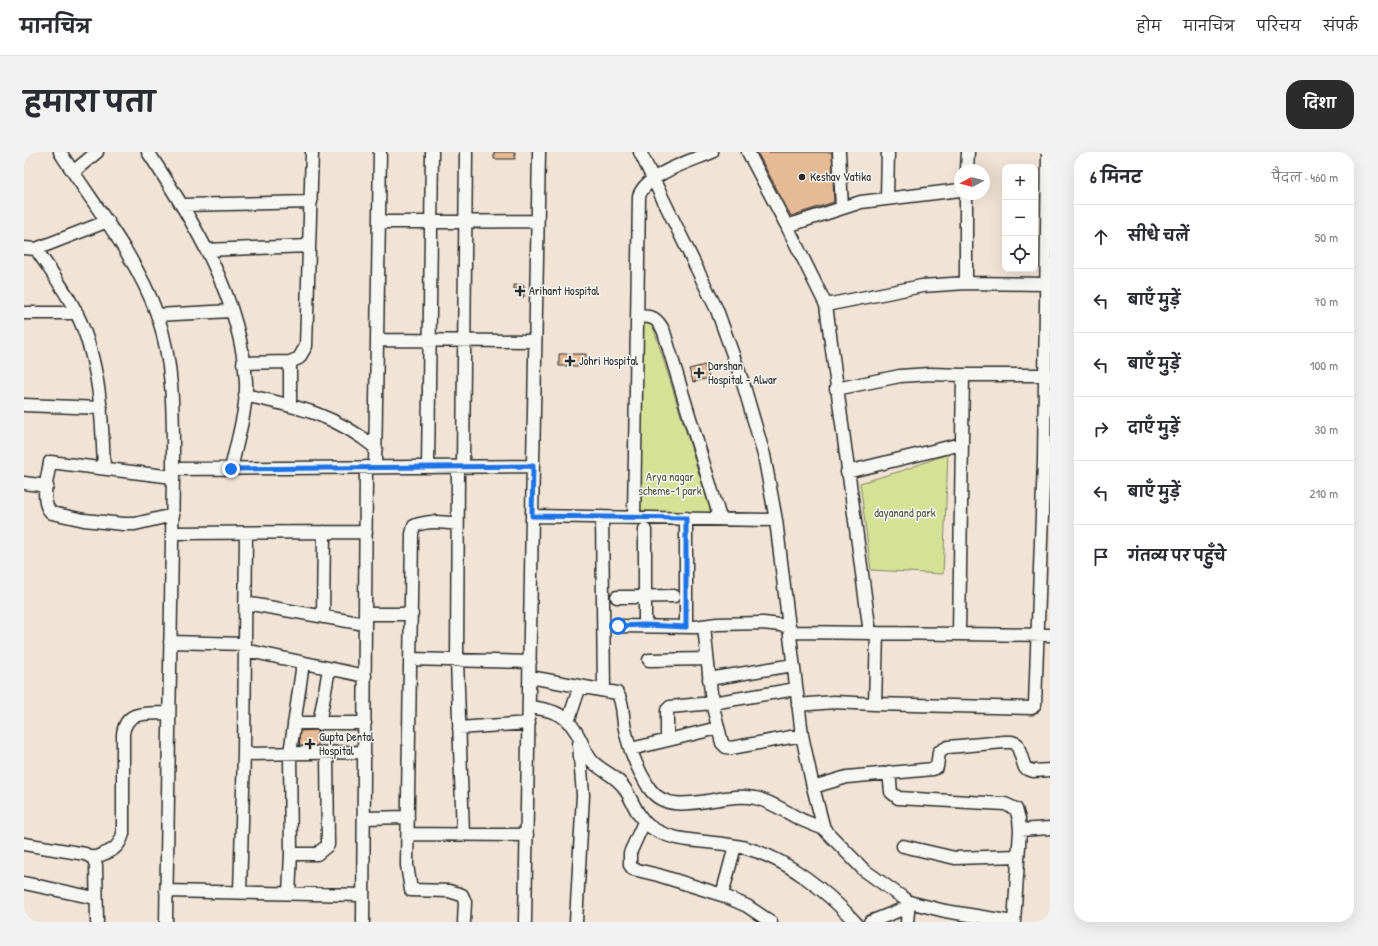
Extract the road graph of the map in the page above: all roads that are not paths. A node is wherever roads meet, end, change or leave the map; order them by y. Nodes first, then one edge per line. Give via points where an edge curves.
1 (60, 152) edge
2 (97, 152) edge
3 (148, 152) edge
4 (312, 152) edge
5 (380, 152) edge
6 (432, 152) edge
7 (466, 152) edge
8 (538, 152) edge
9 (640, 152) edge
10 (712, 152) edge
11 (748, 152) edge
12 (839, 152) edge
13 (888, 152) edge
14 (968, 152) edge
15 (1048, 152) edge
16 (967, 164) edge
17 (73, 172) junction
18 (654, 178) junction
19 (954, 191) edge
20 (888, 198) junction
21 (966, 200) edge
22 (311, 202) junction
23 (182, 205) junction
24 (842, 207) junction
25 (465, 221) junction
26 (536, 221) junction
27 (108, 222) junction
28 (380, 222) junction
29 (432, 222) junction
30 (787, 226) junction
31 (309, 246) junction
32 (24, 248) edge
33 (36, 249) junction
34 (206, 250) junction
35 (1048, 256) edge
36 (966, 283) junction
37 (1046, 284) junction
38 (826, 305) junction
39 (231, 311) junction
40 (24, 313) edge
41 (77, 313) junction
42 (157, 315) junction
43 (637, 317) junction
44 (1048, 329) edge
45 (378, 340) junction
46 (431, 340) junction
47 (464, 340) junction
48 (534, 341) junction
49 (290, 362) junction
50 (243, 363) junction
51 (963, 375) junction
52 (1044, 375) junction
53 (836, 389) junction
54 (245, 395) junction
55 (24, 405) edge
56 (290, 405) junction
57 (102, 408) junction
58 (961, 444) junction
59 (376, 448) junction
60 (1047, 460) edge
61 (460, 466) junction
62 (533, 466) junction
63 (371, 467) junction
64 (428, 467) junction
65 (104, 468) junction
66 (231, 469) junction
67 (847, 472) junction
68 (173, 473) junction
69 (24, 484) edge
70 (47, 486) junction
71 (173, 515) junction
72 (532, 516) junction
73 (602, 517) junction
74 (634, 517) junction
75 (686, 518) junction
76 (720, 518) junction
77 (776, 520) junction
78 (457, 524) junction
79 (645, 530) dead end
80 (324, 532) junction
81 (366, 532) junction
82 (172, 533) junction
83 (246, 533) junction
84 (645, 596) junction
85 (674, 596) dead end
86 (617, 597) dead end
87 (246, 603) junction
88 (412, 614) junction
89 (324, 617) junction
90 (365, 619) junction
91 (645, 625) junction
92 (618, 626) dead end
93 (704, 626) junction
94 (686, 627) junction
95 (789, 629) junction
96 (873, 633) junction
97 (958, 634) junction
98 (1044, 635) edge
99 (170, 642) junction
100 (245, 647) junction
101 (410, 659) junction
102 (707, 659) junction
103 (458, 660) junction
104 (649, 660) dead end
105 (530, 662) junction
106 (303, 663) junction
107 (793, 665) junction
108 (329, 669) junction
109 (365, 676) junction
110 (530, 677) junction
111 (709, 679) junction
112 (580, 686) junction
113 (796, 689) junction
114 (604, 690) junction
115 (712, 703) junction
116 (875, 704) junction
117 (798, 705) junction
118 (529, 707) junction
119 (168, 713) junction
120 (568, 722) junction
121 (294, 723) junction
122 (364, 723) junction
123 (529, 723) junction
124 (319, 724) junction
125 (459, 728) junction
126 (718, 728) junction
127 (802, 735) junction
128 (579, 736) junction
129 (667, 739) junction
130 (631, 749) junction
131 (364, 752) junction
132 (290, 753) junction
133 (244, 754) junction
134 (327, 754) junction
135 (1050, 770) edge
136 (889, 772) junction
137 (813, 787) junction
138 (408, 817) junction
139 (364, 818) junction
140 (644, 822) junction
141 (1050, 828) edge
142 (824, 829) junction
143 (1020, 830) junction
144 (408, 834) junction
145 (463, 834) junction
146 (527, 836) junction
147 (24, 844) edge
148 (735, 846) junction
149 (903, 846) dead end
150 (292, 854) junction
151 (1018, 856) junction
152 (93, 858) junction
153 (24, 883) edge
154 (166, 891) junction
155 (240, 892) junction
156 (289, 893) junction
157 (363, 895) junction
158 (722, 895) junction
159 (95, 898) junction
160 (909, 905) junction
161 (960, 918) edge
162 (97, 922) edge
163 (166, 922) edge
164 (363, 922) edge
165 (464, 922) edge
166 (525, 922) edge
167 (576, 922) edge
168 (771, 922) edge
169 (855, 922) edge
170 (870, 922) edge
171 (907, 922) edge
172 (1013, 922) edge

1 - 17 street
2 - 17 street
3 - 23 street
4 - 22 street
5 - 28 street
6 - 29 street
7 - 25 street
8 - 26 street
9 - 18 street
10 - 18 street
11 - 30 street
12 - 24 street
13 - 20 street
14 - 16 street
15 - 35 street
17 - 27 street
18 - 43 street via 644,185 639,196
18 - 77 street via 709,291 733,353 764,455
19 - 20 street
20 - 24 street
21 - 36 street
22 - 23 street
22 - 31 street
23 - 34 street
24 - 30 street
25 - 26 street
25 - 29 street
25 - 47 street
26 - 48 street
27 - 33 street
27 - 42 street
28 - 29 street
28 - 45 street
29 - 46 street
30 - 38 street
31 - 34 street
31 - 49 street via 306,346 299,358
32 - 33 street
33 - 41 street
34 - 39 street via 223,286
35 - 37 street
36 - 37 street
36 - 38 street via 909,288
37 - 44 street
38 - 53 street
39 - 42 street
39 - 50 street
40 - 41 street
41 - 57 street via 88,343
42 - 68 street via 169,368 174,418
43 - 74 street
43 - 76 street via 654,317 664,332
44 - 52 street
45 - 46 street
45 - 59 street
46 - 47 street
46 - 64 street
47 - 48 street
47 - 61 street
48 - 62 street
49 - 50 street
49 - 56 street
50 - 54 street
51 - 52 street
51 - 53 street via 900,376
51 - 58 street
52 - 60 street
53 - 67 street
54 - 56 street
54 - 66 street
55 - 57 street
56 - 59 street via 324,415
57 - 65 street
58 - 67 street
58 - 97 street
59 - 63 street
60 - 98 street
61 - 62 street
61 - 64 street
61 - 78 street
62 - 72 street
63 - 64 street
63 - 66 street
63 - 81 street
65 - 68 street
65 - 70 street via 50,462
66 - 68 street
67 - 96 street
68 - 71 street
69 - 70 street
70 - 71 street via 47,509 59,515 123,524 135,524
71 - 82 street
72 - 73 street
72 - 105 street
73 - 74 street
73 - 114 street
74 - 75 street
75 - 76 street
75 - 94 street
76 - 77 street
77 - 95 street
78 - 88 street via 429,521 414,526
78 - 103 street
79 - 84 street
80 - 81 street
80 - 83 street
80 - 89 street
81 - 90 street
82 - 83 street
82 - 99 street
83 - 87 street
84 - 85 street
84 - 86 street
84 - 91 street
87 - 89 street
87 - 100 street
88 - 90 street
88 - 101 street
89 - 90 street
90 - 109 street
91 - 92 street
91 - 94 street
93 - 94 street
93 - 95 street via 764,623
93 - 102 street
95 - 96 street
95 - 107 street
96 - 97 street
96 - 116 street
97 - 98 street
98 - 116 street via 1035,704 1032,708
99 - 100 street
99 - 119 street
100 - 106 street
100 - 133 street
101 - 103 street
101 - 138 street
102 - 104 street
102 - 111 street
103 - 105 street
103 - 125 street
105 - 110 street
106 - 108 street
106 - 121 street
107 - 111 street
107 - 113 street
108 - 109 street
108 - 124 street
109 - 122 street
110 - 112 street
110 - 118 street
111 - 115 street
112 - 114 street
112 - 120 street
113 - 115 street
113 - 117 street
114 - 130 street via 613,692 620,698 624,727
115 - 126 street
115 - 129 street via 670,707 667,710
116 - 117 street via 834,702
117 - 127 street
118 - 120 street via 557,712
118 - 123 street
119 - 152 street via 133,716 127,720 123,734 123,834 112,852
119 - 154 street
120 - 128 street
121 - 124 street
121 - 132 street
122 - 124 street
122 - 131 street
123 - 125 street
123 - 146 street
125 - 145 street
126 - 127 street via 722,743 731,748
126 - 129 street
127 - 137 street
128 - 140 street via 590,759 622,784
128 - 167 street via 583,795
129 - 130 street
130 - 142 street via 654,795 666,802 681,804 731,797 754,798
131 - 134 street
131 - 139 street
132 - 133 street
132 - 134 street
132 - 150 street
133 - 155 street
134 - 150 street via 328,846 317,854
135 - 136 street via 1028,770 1022,764 1017,744 1004,742 948,747 939,752 936,767 933,769
136 - 137 street via 847,777
136 - 143 street via 890,787 894,796 1012,806 1018,814
137 - 142 street
138 - 139 street
138 - 144 street
139 - 157 street
140 - 148 street via 669,835
140 - 158 street via 630,853 630,865 633,869
141 - 143 street
142 - 160 street via 864,870
143 - 151 street
144 - 145 street
144 - 165 street via 411,890 458,892 465,902
145 - 146 street
146 - 166 street
147 - 152 street via 85,854
148 - 158 street
148 - 169 street via 752,850 794,871 831,899
149 - 151 street via 955,858
150 - 156 street
151 - 172 street
152 - 159 street via 96,865
153 - 159 street
154 - 155 street
154 - 163 street
155 - 156 street
156 - 157 street
157 - 164 street
158 - 168 street via 747,906
159 - 162 street
160 - 161 street
160 - 170 street
160 - 171 street
161 - 172 street

